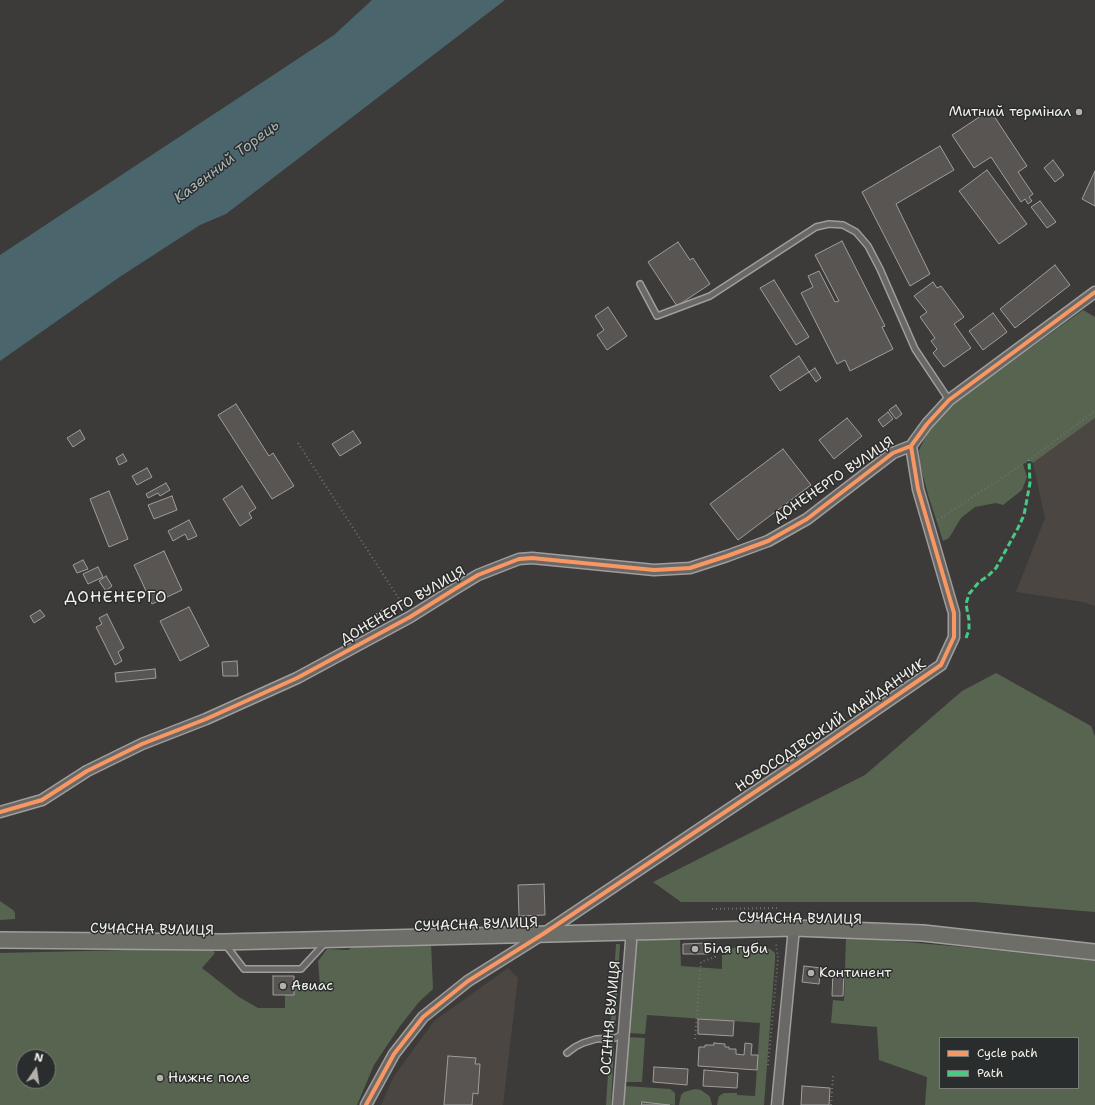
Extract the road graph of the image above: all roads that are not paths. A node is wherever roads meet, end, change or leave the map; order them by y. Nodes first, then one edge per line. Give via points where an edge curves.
1 (640, 284) dead end
2 (1095, 292) edge
3 (948, 400) junction
4 (911, 446) junction
5 (0, 812) edge
6 (794, 928) junction
7 (630, 933) junction
8 (543, 934) junction
9 (0, 940) edge
10 (329, 940) junction
11 (223, 942) junction
12 (1095, 952) edge
13 (623, 1034) junction
14 (567, 1053) dead end
15 (366, 1105) edge
16 (618, 1105) edge
17 (777, 1105) edge

1 - 3 lane via 657,316 710,296 816,227 843,225 856,232 868,246 915,349
2 - 3 street
3 - 4 street
4 - 5 street, ДОНЕНЕРГО ВУЛИЦЯ via 893,453 807,519 768,541 690,568 654,570 532,558 519,559 478,575 410,617 297,678 142,744 86,771 42,800
4 - 8 street, НОВОСОДІВСЬКИЙ МАЙДАНЧИК via 918,489 954,612 954,636 941,665
6 - 7 main road, СУЧАСНА ВУЛИЦЯ
6 - 12 main road, СУЧАСНА ВУЛИЦЯ via 923,933
6 - 17 street
7 - 8 main road, СУЧАСНА ВУЛИЦЯ
7 - 13 street, ОСІННЯ ВУЛИЦЯ
8 - 10 main road, СУЧАСНА ВУЛИЦЯ
8 - 15 street, НОВОСОДІВСЬКИЙ МАЙДАНЧИК via 468,981 424,1017 394,1054
9 - 11 main road, СУЧАСНА ВУЛИЦЯ
10 - 11 main road, СУЧАСНА ВУЛИЦЯ
10 - 11 lane via 301,969 244,969
13 - 14 lane via 615,1038 601,1038 583,1043
13 - 16 street, ОСІННЯ ВУЛИЦЯ

